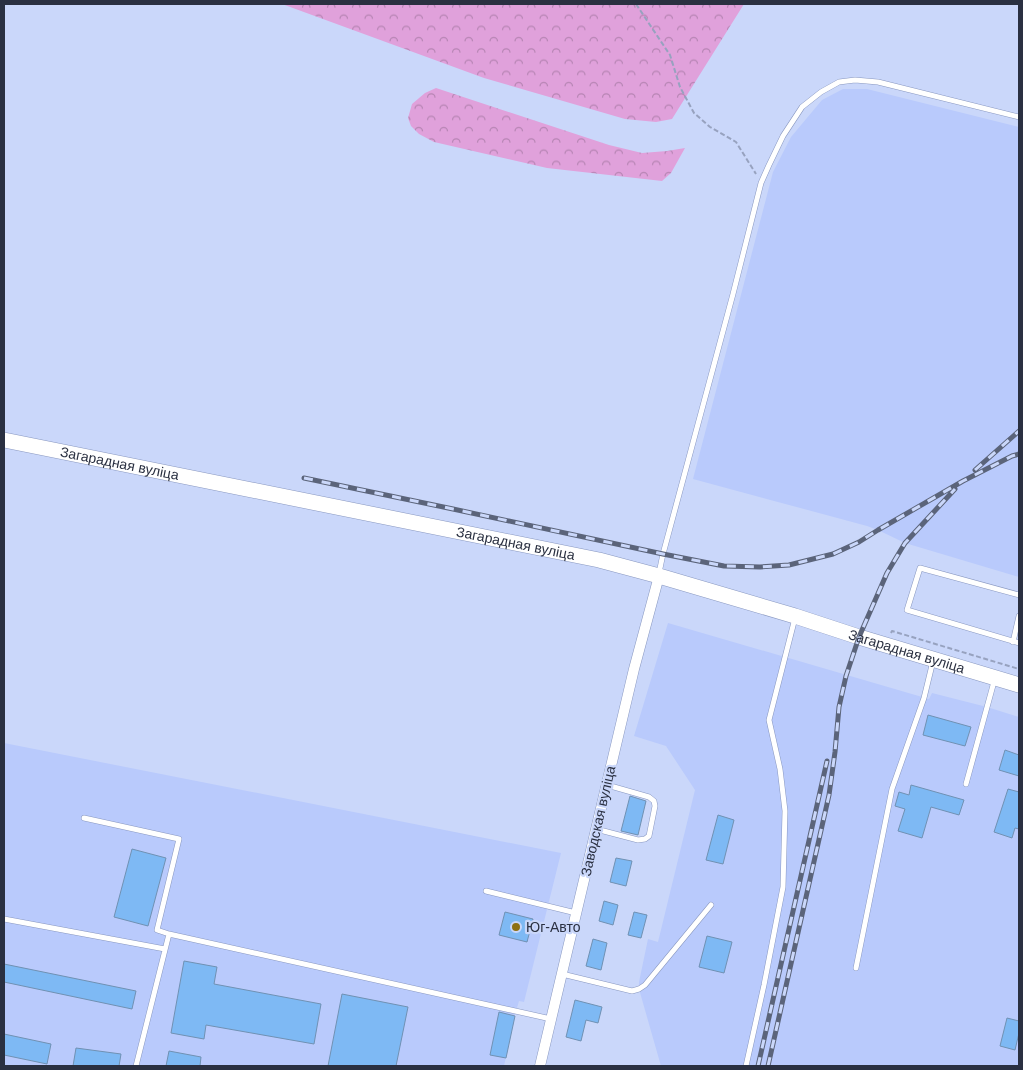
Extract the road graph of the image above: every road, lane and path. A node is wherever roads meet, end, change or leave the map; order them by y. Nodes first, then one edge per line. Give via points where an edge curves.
1 (636, 4) edge
2 (1019, 117) edge
3 (761, 182) junction
4 (4, 440) edge
5 (659, 576) junction
6 (1019, 595) edge
7 (795, 616) junction
8 (1019, 616) edge
9 (1016, 643) edge
10 (888, 645) junction
11 (933, 659) junction
12 (1019, 669) edge
13 (995, 678) junction
14 (1019, 685) edge
15 (966, 784) dead end
16 (606, 785) junction
17 (84, 818) dead end
18 (595, 829) junction
19 (486, 891) dead end
20 (711, 905) dead end
21 (576, 913) junction
22 (4, 919) edge
23 (169, 934) junction
24 (165, 949) junction
25 (856, 968) dead end
26 (562, 974) junction
27 (551, 1019) junction
28 (539, 1065) edge
29 (136, 1066) edge
30 (746, 1066) edge

1 - 3 path via 670,54 680,87 694,113 736,142
2 - 3 lane via 878,82 839,82 802,107 783,136
3 - 5 lane
4 - 5 main road, Загарадная вуліца via 580,556
5 - 7 main road, Загарадная вуліца
5 - 16 street, Заводская вуліца
6 - 9 lane via 920,568 907,610
7 - 10 main road, Загарадная вуліца
7 - 30 lane via 770,720 785,811 783,887
8 - 9 lane
10 - 11 main road, Загарадная вуліца
10 - 12 path via 892,631
11 - 13 main road, Загарадная вуліца
11 - 25 lane via 924,698 892,789
13 - 14 main road, Загарадная вуліца
13 - 15 lane
16 - 18 street, Заводская вуліца
16 - 18 lane via 654,800 650,836 638,840
17 - 23 lane via 179,839 156,930
18 - 21 street, Заводская вуліца
19 - 21 lane
20 - 26 lane via 639,989 632,991
21 - 26 street, Заводская вуліца
22 - 24 lane
23 - 24 lane
23 - 27 lane
24 - 29 lane
26 - 27 street, Заводская вуліца
27 - 28 street, Заводская вуліца

